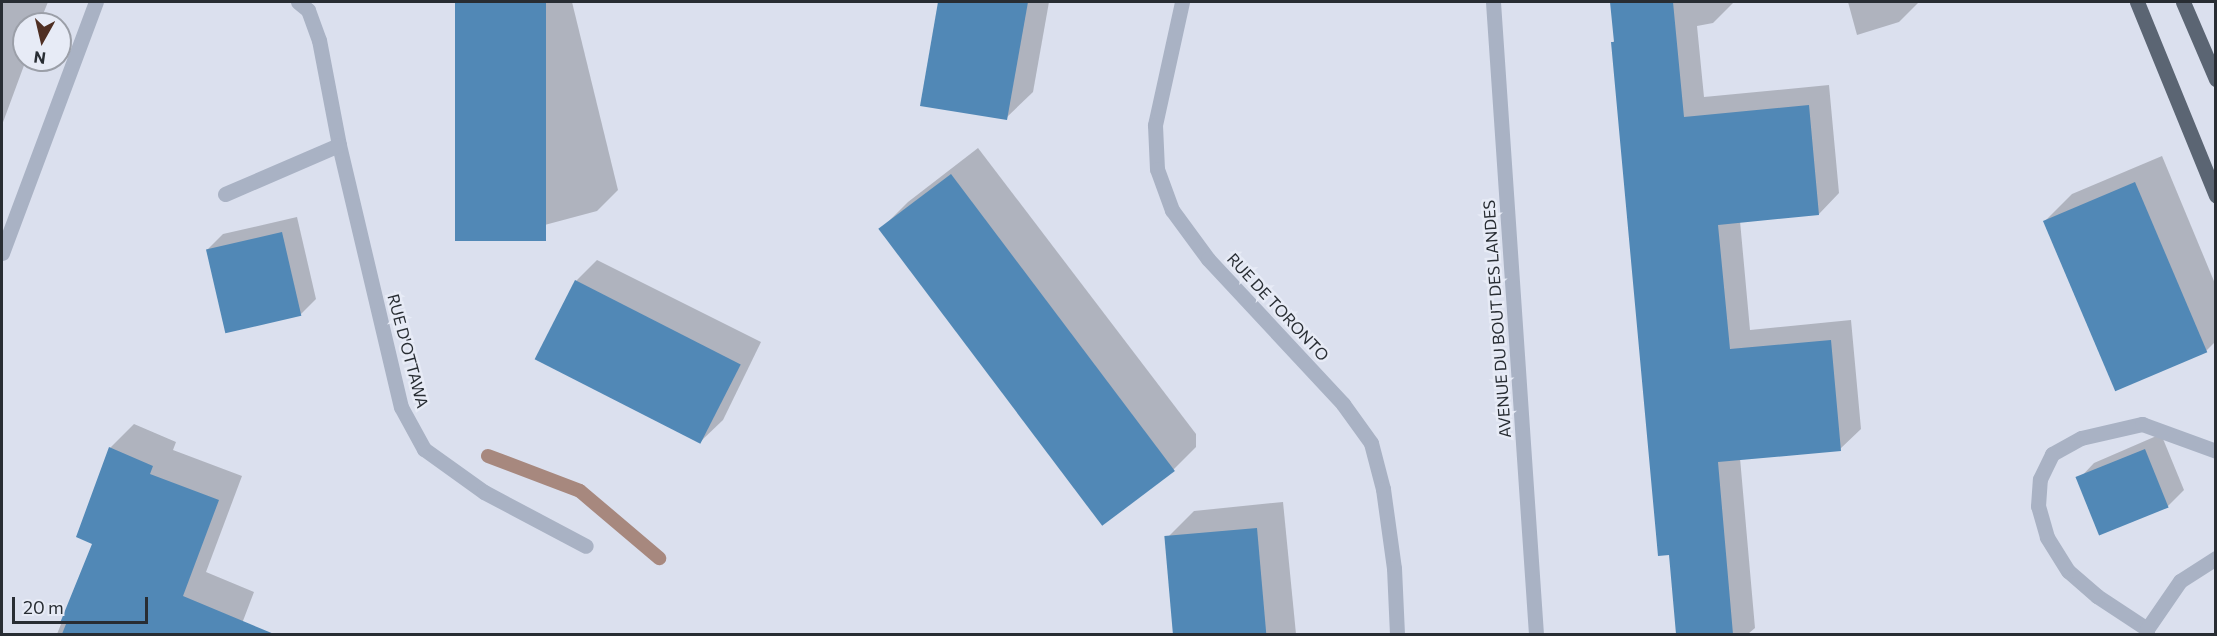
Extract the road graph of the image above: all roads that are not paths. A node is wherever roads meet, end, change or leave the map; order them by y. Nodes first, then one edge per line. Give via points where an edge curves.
1 (96, 2) edge
2 (298, 2) edge
3 (1182, 2) edge
4 (1493, 2) edge
5 (2137, 2) edge
6 (2183, 2) edge
7 (2216, 79) edge
8 (339, 145) junction
9 (225, 194) dead end
10 (2216, 196) edge
11 (2, 253) edge
12 (2216, 451) edge
13 (586, 546) dead end
14 (2216, 558) edge
15 (2147, 632) edge
16 (1397, 634) edge
17 (1536, 634) edge

1 - 11 street
2 - 8 street, RUE D'OTTAWA via 308,10 319,40
3 - 16 street, RUE DE TORONTO via 1155,125 1157,169 1172,210 1208,259 1344,404 1371,443 1383,489
4 - 17 street, AVENUE DU BOUT DES LANDES
5 - 10 main road
6 - 7 main road
8 - 9 street
8 - 13 street, RUE D'OTTAWA via 401,407 424,449 484,492
12 - 15 street via 2142,424 2081,438 2052,454 2040,479 2038,506 2047,537 2068,571
14 - 15 street via 2180,581

